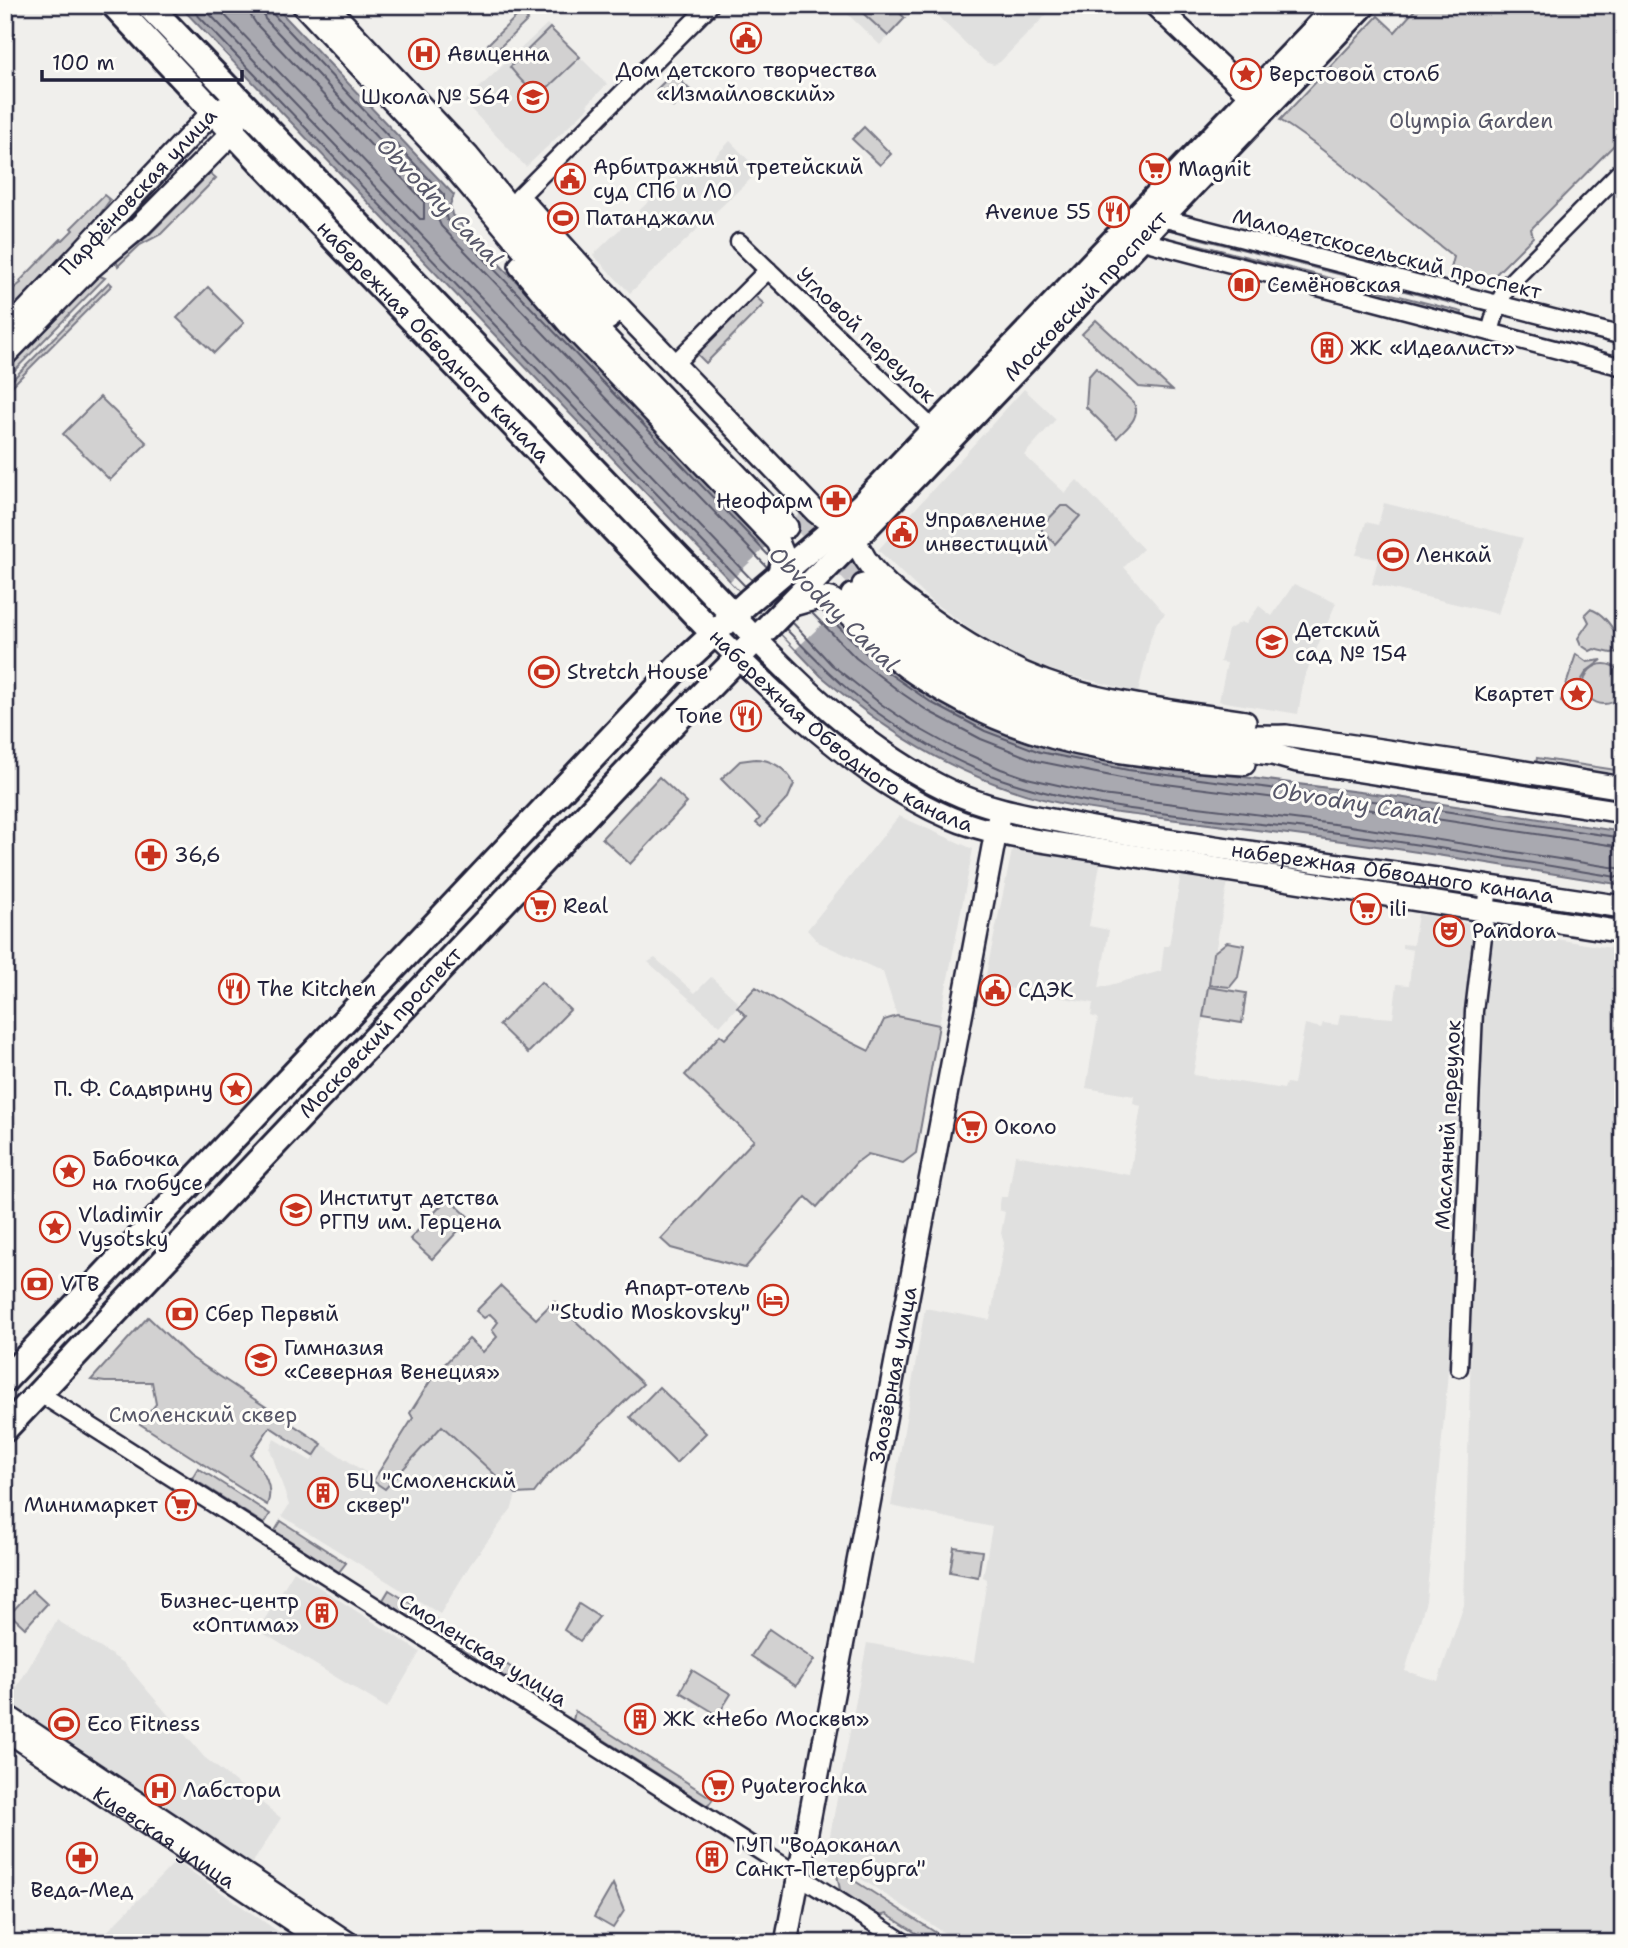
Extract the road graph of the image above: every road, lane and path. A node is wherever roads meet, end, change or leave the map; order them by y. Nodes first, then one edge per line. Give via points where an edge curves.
1 (114, 5) edge
2 (148, 5) edge
3 (303, 5) edge
4 (326, 5) edge
5 (710, 5) edge
6 (1155, 5) edge
7 (1339, 5) edge
8 (1363, 5) edge
9 (1252, 97) junction
10 (242, 103) junction
11 (214, 111) junction
12 (233, 132) junction
13 (468, 156) junction
14 (1623, 169) edge
15 (481, 197) junction
16 (519, 197) junction
17 (1151, 215) junction
18 (1139, 240) junction
19 (739, 242) dead end
20 (768, 270) junction
21 (1498, 304) junction
22 (1490, 332) junction
23 (5, 333) edge
24 (1623, 336) edge
25 (5, 355) edge
26 (673, 365) junction
27 (1623, 367) edge
28 (934, 430) junction
29 (846, 532) junction
30 (784, 568) junction
31 (814, 592) junction
32 (741, 608) junction
33 (764, 632) junction
34 (713, 633) junction
35 (738, 657) junction
36 (1286, 736) junction
37 (1297, 761) junction
38 (1623, 788) edge
39 (1000, 810) junction
40 (1623, 811) edge
41 (996, 832) junction
42 (1489, 886) junction
43 (1623, 907) edge
44 (1485, 910) junction
45 (1623, 932) edge
46 (1459, 1368) dead end
47 (5, 1380) edge
48 (39, 1393) junction
49 (5, 1429) edge
50 (5, 1715) edge
51 (5, 1732) edge
52 (798, 1876) junction
53 (322, 1943) edge
54 (348, 1943) edge
55 (786, 1943) edge
56 (905, 1943) edge

1 - 11 main road, набережная Обводного канала
2 - 10 main road, набережная Обводного канала
3 - 15 main road
4 - 13 main road
5 - 16 street
6 - 9 main road
7 - 9 main road, Московский проспект
8 - 17 main road, Московский проспект
9 - 17 main road, Московский проспект
10 - 11 main road, Парфёновская улица
10 - 12 main road, Парфёновская улица
10 - 32 main road, набережная Обводного канала
11 - 12 main road, набережная Обводного канала
11 - 23 main road, Парфёновская улица
12 - 25 main road, Парфёновская улица
12 - 34 main road, набережная Обводного канала
13 - 15 main road via 590,301 792,522 548,277
13 - 16 main road via 503,179
14 - 21 street via 1509,284
15 - 30 main road via 523,270 778,542
16 - 26 main road
17 - 18 main road, Московский проспект
17 - 21 street, Малодетскосельский проспект
17 - 28 main road, Московский проспект
18 - 22 street
18 - 29 main road, Московский проспект
19 - 20 street, Угловой переулок
20 - 26 street, Угловой переулок
20 - 28 street, Угловой переулок
21 - 22 street
21 - 24 street, Малодетскосельский проспект
22 - 27 street
26 - 29 main road via 816,512
28 - 29 main road, Московский проспект via 861,506
29 - 30 main road, Московский проспект
29 - 31 main road, Московский проспект
29 - 36 main road via 867,564 908,603 970,646 1017,671 1087,695 1259,724
30 - 32 main road, Московский проспект
31 - 33 main road, Московский проспект via 789,606
31 - 37 main road via 837,602 894,658 940,689 992,717 1036,733 1098,749 1163,758 1269,766
32 - 33 main road, набережная Обводного канала
32 - 34 main road, Московский проспект
33 - 35 main road, Московский проспект
33 - 39 main road, набережная Обводного канала via 831,710 892,757 951,792
34 - 35 main road, набережная Обводного канала
34 - 47 main road, Московский проспект
35 - 41 main road, набережная Обводного канала via 874,773 938,812
35 - 48 main road, Московский проспект
36 - 37 main road via 1258,737 1137,722 1031,697 936,646 858,590 887,627 927,659 975,688 1025,710 1103,731
36 - 38 main road
37 - 40 main road
39 - 41 main road, Заозёрная улица
39 - 42 main road, набережная Обводного канала via 1135,836
41 - 44 main road, набережная Обводного канала
41 - 52 main road, Заозёрная улица
42 - 43 main road, набережная Обводного канала
42 - 44 street, Масляный переулок
44 - 45 main road, набережная Обводного канала
44 - 46 street, Масляный переулок via 1474,1011
48 - 49 main road, Московский проспект
48 - 52 street, Смоленская улица
50 - 54 main road, Киевская улица
51 - 53 street, Киевская улица
52 - 55 main road, Заозёрная улица
52 - 56 street, Смоленская улица

